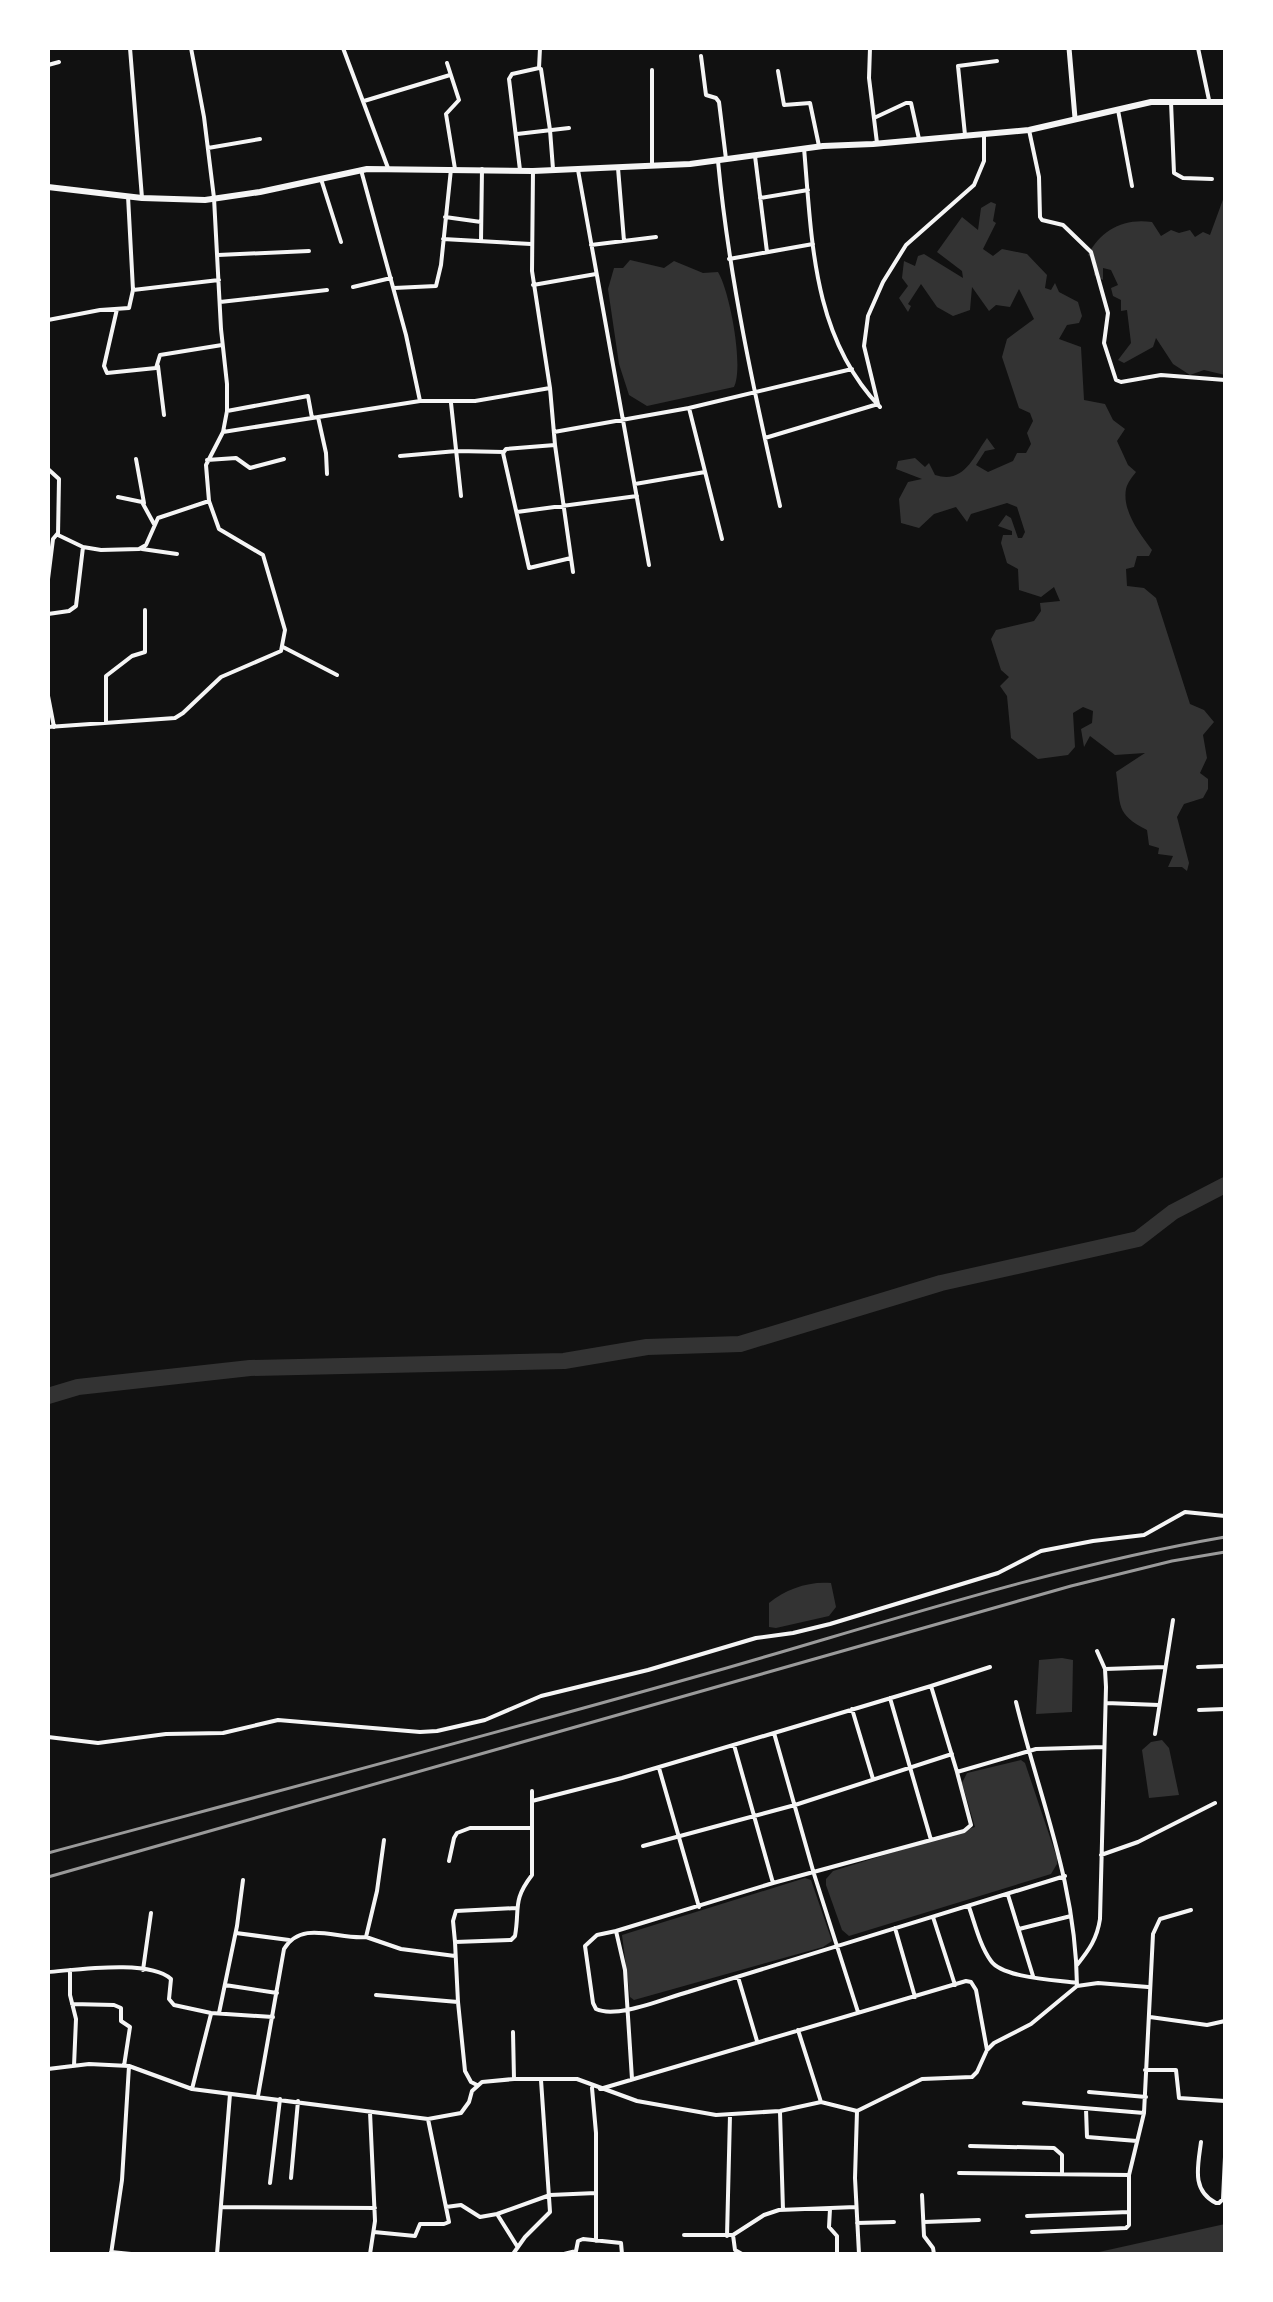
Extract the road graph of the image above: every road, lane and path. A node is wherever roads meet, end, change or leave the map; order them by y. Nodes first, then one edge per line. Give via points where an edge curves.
1 (130, 48) edge
2 (191, 48) edge
3 (343, 48) edge
4 (540, 48) edge
5 (870, 48) edge
6 (1069, 48) edge
7 (1198, 48) edge
8 (701, 56) dead end
9 (997, 61) dead end
10 (59, 62) dead end
11 (447, 63) dead end
12 (48, 65) edge
13 (540, 68) junction
14 (652, 70) dead end
15 (778, 71) dead end
16 (451, 75) junction
17 (1209, 100) junction
18 (364, 101) junction
19 (1171, 102) junction
20 (1225, 102) edge
21 (1118, 108) junction
22 (874, 118) junction
23 (1075, 118) junction
24 (569, 128) dead end
25 (550, 130) junction
26 (1029, 130) junction
27 (984, 133) junction
28 (517, 134) junction
29 (965, 135) junction
30 (260, 139) dead end
31 (919, 140) junction
32 (877, 143) junction
33 (819, 146) junction
34 (208, 148) junction
35 (804, 148) junction
36 (755, 156) junction
37 (726, 159) junction
38 (718, 161) junction
39 (652, 165) junction
40 (618, 166) junction
41 (577, 167) junction
42 (388, 168) junction
43 (453, 169) junction
44 (482, 169) junction
45 (553, 169) junction
46 (361, 170) junction
47 (520, 170) junction
48 (533, 171) junction
49 (321, 177) junction
50 (1212, 179) dead end
51 (1132, 186) dead end
52 (48, 187) edge
53 (808, 190) junction
54 (128, 196) junction
55 (142, 198) junction
56 (214, 198) junction
57 (760, 198) junction
58 (445, 217) junction
59 (481, 222) junction
60 (656, 237) dead end
61 (443, 239) junction
62 (481, 241) junction
63 (624, 241) junction
64 (341, 242) dead end
65 (531, 244) junction
66 (813, 244) junction
67 (591, 245) junction
68 (309, 251) dead end
69 (767, 252) junction
70 (218, 255) junction
71 (729, 259) junction
72 (596, 274) junction
73 (391, 278) junction
74 (219, 280) junction
75 (533, 285) junction
76 (353, 287) dead end
77 (394, 288) junction
78 (133, 290) junction
79 (327, 290) dead end
80 (220, 302) junction
81 (117, 309) junction
82 (48, 320) edge
83 (223, 345) junction
84 (158, 366) junction
85 (852, 369) junction
86 (1225, 380) edge
87 (550, 388) junction
88 (754, 392) junction
89 (420, 401) junction
90 (451, 403) junction
91 (879, 406) junction
92 (689, 408) junction
93 (227, 411) junction
94 (164, 415) dead end
95 (315, 417) junction
96 (623, 419) junction
97 (223, 432) junction
98 (554, 432) junction
99 (765, 438) junction
100 (555, 445) junction
101 (457, 451) junction
102 (504, 452) junction
103 (400, 456) dead end
104 (136, 459) dead end
105 (284, 459) dead end
106 (207, 460) junction
107 (48, 469) edge
108 (705, 472) junction
109 (327, 474) dead end
110 (635, 484) junction
111 (461, 496) dead end
112 (637, 496) junction
113 (118, 497) dead end
114 (209, 501) junction
115 (144, 503) junction
116 (563, 506) junction
117 (780, 506) dead end
118 (517, 512) junction
119 (154, 524) junction
120 (48, 525) edge
121 (57, 526) junction
122 (58, 533) junction
123 (722, 539) dead end
124 (83, 547) junction
125 (139, 549) junction
126 (177, 554) dead end
127 (571, 558) junction
128 (649, 565) dead end
129 (573, 572) dead end
130 (48, 579) edge
131 (145, 610) dead end
132 (48, 614) edge
133 (283, 647) junction
134 (337, 675) dead end
135 (48, 696) edge
136 (106, 722) junction
137 (51, 727) edge
138 (1225, 1516) edge
139 (1173, 1620) dead end
140 (1097, 1651) dead end
141 (1225, 1666) edge
142 (990, 1667) dead end
143 (1165, 1667) junction
144 (1198, 1667) dead end
145 (1105, 1669) junction
146 (931, 1686) junction
147 (890, 1698) junction
148 (1016, 1702) dead end
149 (1106, 1703) junction
150 (1159, 1705) junction
151 (852, 1709) junction
152 (1225, 1709) edge
153 (1199, 1710) dead end
154 (774, 1733) junction
155 (1155, 1734) dead end
156 (48, 1737) edge
157 (734, 1745) junction
158 (1104, 1747) junction
159 (1028, 1751) junction
160 (952, 1754) junction
161 (659, 1768) junction
162 (910, 1768) junction
163 (957, 1772) junction
164 (873, 1779) junction
165 (532, 1791) dead end
166 (532, 1801) junction
167 (1215, 1803) dead end
168 (795, 1805) junction
169 (755, 1816) junction
170 (531, 1828) junction
171 (679, 1837) junction
172 (384, 1840) dead end
173 (931, 1840) junction
174 (643, 1846) dead end
175 (1101, 1855) junction
176 (449, 1861) dead end
177 (814, 1874) junction
178 (1065, 1876) junction
179 (243, 1880) dead end
180 (773, 1883) junction
181 (1008, 1895) junction
182 (699, 1907) junction
183 (969, 1907) junction
184 (516, 1908) junction
185 (1191, 1910) dead end
186 (151, 1913) dead end
187 (1072, 1916) junction
188 (933, 1917) junction
189 (895, 1928) junction
190 (1019, 1929) junction
191 (616, 1931) junction
192 (236, 1933) junction
193 (366, 1937) junction
194 (290, 1940) junction
195 (455, 1942) junction
196 (838, 1945) junction
197 (455, 1956) junction
198 (1077, 1965) junction
199 (70, 1970) junction
200 (143, 1970) junction
201 (48, 1972) edge
202 (1033, 1976) junction
203 (738, 1977) junction
204 (1077, 1984) junction
205 (225, 1985) junction
206 (955, 1985) junction
207 (1148, 1987) junction
208 (277, 1993) junction
209 (376, 1995) dead end
210 (915, 1997) junction
211 (458, 2002) junction
212 (72, 2004) junction
213 (627, 2009) junction
214 (858, 2012) junction
215 (211, 2013) junction
216 (219, 2013) junction
217 (273, 2017) junction
218 (1150, 2017) junction
219 (1225, 2021) edge
220 (798, 2030) junction
221 (513, 2032) dead end
222 (757, 2041) junction
223 (987, 2050) junction
224 (74, 2066) junction
225 (127, 2066) junction
226 (48, 2069) edge
227 (1145, 2070) junction
228 (514, 2079) junction
229 (632, 2079) junction
230 (541, 2080) junction
231 (477, 2085) junction
232 (592, 2086) junction
233 (192, 2089) junction
234 (599, 2089) junction
235 (1089, 2092) dead end
236 (230, 2094) junction
237 (258, 2096) junction
238 (1146, 2097) junction
239 (280, 2099) junction
240 (298, 2101) junction
241 (1225, 2101) edge
242 (821, 2102) junction
243 (1024, 2103) dead end
244 (1086, 2109) junction
245 (780, 2111) junction
246 (857, 2111) junction
247 (370, 2112) junction
248 (1144, 2113) junction
249 (730, 2115) junction
250 (428, 2119) junction
251 (1137, 2141) junction
252 (1201, 2142) dead end
253 (970, 2146) dead end
254 (1225, 2157) edge
255 (959, 2173) dead end
256 (1062, 2174) junction
257 (1129, 2175) junction
258 (291, 2178) dead end
259 (270, 2183) dead end
260 (596, 2193) junction
261 (550, 2195) junction
262 (922, 2195) dead end
263 (222, 2207) junction
264 (446, 2207) junction
265 (856, 2207) junction
266 (375, 2208) junction
267 (830, 2209) junction
268 (783, 2210) junction
269 (1129, 2212) junction
270 (497, 2214) junction
271 (1027, 2216) dead end
272 (979, 2220) dead end
273 (894, 2222) dead end
274 (924, 2222) junction
275 (857, 2223) junction
276 (374, 2232) junction
277 (1032, 2232) dead end
278 (684, 2235) dead end
279 (730, 2235) junction
280 (596, 2241) junction
281 (518, 2247) junction
282 (111, 2253) edge
283 (131, 2254) edge
284 (217, 2254) edge
285 (370, 2254) edge
286 (513, 2254) edge
287 (564, 2254) edge
288 (622, 2254) edge
289 (742, 2254) edge
290 (837, 2254) edge
291 (859, 2254) edge
292 (934, 2254) edge

1 - 55 street
2 - 34 street
3 - 18 street
4 - 13 street
5 - 22 street
6 - 23 street
7 - 17 street
8 - 37 street via 706,95 719,102
9 - 29 street via 958,66
10 - 12 street
11 - 16 street
13 - 25 street
13 - 28 street via 510,77
14 - 39 street
15 - 33 street via 783,105 810,103
16 - 18 street
16 - 43 street via 459,100 446,114
17 - 19 main road
17 - 20 main road
18 - 42 street
19 - 21 main road
19 - 50 street via 1174,173
21 - 23 main road
21 - 51 street
22 - 31 street via 911,103
22 - 32 street
23 - 26 main road
24 - 25 street
25 - 28 street
25 - 45 street
26 - 27 main road
26 - 86 street via 1039,177 1040,217 1063,225 1087,247 1095,263 1108,313 1104,345 1116,380 1161,375
27 - 29 main road
27 - 91 street via 984,161 974,185 906,245 868,316 864,346
28 - 47 street
29 - 31 main road
30 - 34 street
31 - 32 main road
32 - 33 main road
33 - 35 main road
34 - 56 street
35 - 36 main road
35 - 53 street
36 - 37 main road
36 - 57 street
37 - 38 main road
38 - 39 main road
38 - 71 street
39 - 40 main road
40 - 41 main road
40 - 63 street
41 - 45 main road
41 - 67 street
42 - 43 main road
42 - 46 main road
43 - 44 main road
43 - 58 street
44 - 47 main road
44 - 59 street
45 - 48 main road
46 - 49 main road
46 - 73 street
47 - 48 main road
48 - 65 street
49 - 56 main road
49 - 64 street
52 - 54 main road
53 - 57 street
53 - 66 street
54 - 55 main road
54 - 78 street
55 - 56 main road
56 - 70 street
57 - 69 street
58 - 59 street
58 - 61 street
59 - 62 street
60 - 63 street
61 - 62 street
61 - 77 street via 435,287
62 - 65 street
63 - 67 street
65 - 75 street
66 - 69 street
66 - 85 street via 826,313
67 - 72 street
68 - 70 street
69 - 71 street
70 - 74 street
71 - 88 street
72 - 75 street
72 - 96 street
73 - 76 street
73 - 77 street
74 - 78 street
74 - 80 street
75 - 87 street
77 - 89 street
78 - 81 street via 130,307
79 - 80 street
80 - 83 street
81 - 82 street
81 - 84 street via 105,372
83 - 84 street via 160,355
83 - 93 street
84 - 94 street
85 - 88 street
85 - 91 street
87 - 90 street
87 - 98 street
88 - 92 street
88 - 99 street
89 - 90 street
89 - 95 street
90 - 101 street
91 - 99 street
92 - 96 street
92 - 108 street
93 - 95 street via 308,396
93 - 97 street
95 - 97 street
95 - 109 street
96 - 98 street
96 - 110 street
97 - 106 street
98 - 100 street
99 - 117 street
100 - 102 street
100 - 116 street
101 - 102 street
101 - 103 street
101 - 111 street
102 - 118 street
104 - 115 street
105 - 106 street via 251,468 236,458
106 - 114 street
107 - 121 street via 59,479
108 - 110 street
108 - 123 street
110 - 112 street
112 - 116 street
112 - 128 street
113 - 115 street
114 - 119 street
114 - 133 street via 219,529 263,555 285,630
115 - 119 street
116 - 118 street
116 - 127 street
118 - 127 street via 529,568
119 - 125 street
120 - 121 street
121 - 122 street
122 - 124 street
122 - 130 street
124 - 125 street
124 - 132 street via 76,606
125 - 126 street
127 - 129 street
131 - 136 street via 145,652 106,678
133 - 134 street
133 - 136 street via 221,677 175,718
135 - 137 street
136 - 137 street
138 - 156 street via 1185,1512 1144,1535 1041,1551 998,1573 830,1624 756,1638 541,1696 485,1720 437,1731 278,1720 223,1733 98,1743
139 - 143 street
140 - 145 street
141 - 144 street
142 - 146 street
143 - 145 street
143 - 150 street
145 - 149 street
146 - 147 street
146 - 160 street
147 - 151 street
147 - 162 street
148 - 159 street
149 - 150 street
149 - 158 street
150 - 155 street
151 - 154 street
151 - 164 street
152 - 153 street
154 - 157 street
154 - 168 street
157 - 161 street
157 - 169 street
158 - 159 street
158 - 175 street
159 - 163 street
159 - 178 street
160 - 162 street
160 - 163 street
161 - 166 street
161 - 171 street
162 - 164 street
162 - 173 street
163 - 173 street via 971,1825
164 - 168 street
165 - 166 street
166 - 170 street
167 - 175 street
168 - 169 street
168 - 177 street
169 - 171 street
169 - 180 street
170 - 176 street via 464,1831 454,1838
170 - 184 street via 532,1875
171 - 174 street
171 - 182 street
172 - 193 street
173 - 177 street
175 - 198 street via 1098,1934
177 - 180 street
177 - 196 street
178 - 181 street
178 - 187 street
179 - 192 street
180 - 182 street
181 - 183 street
181 - 190 street
182 - 191 street
183 - 188 street
183 - 202 street via 991,1961 1005,1971
184 - 195 street via 511,1940
184 - 195 street via 456,1911
185 - 207 street via 1167,1916 1155,1926
186 - 200 street
187 - 190 street
187 - 198 street
188 - 189 street
188 - 206 street
189 - 196 street
189 - 210 street
190 - 202 street
191 - 213 street
191 - 213 street via 590,1938 584,1949 596,2009
192 - 194 street
192 - 205 street
193 - 194 street via 304,1932
193 - 197 street via 401,1949
194 - 208 street
195 - 197 street
196 - 203 street
196 - 214 street
197 - 211 street
198 - 204 street
199 - 200 street
199 - 201 street
199 - 212 street
200 - 215 street via 168,1975 170,2003
202 - 204 street
203 - 213 street
203 - 222 street
204 - 207 street
204 - 223 street via 1031,2024
205 - 208 street
205 - 216 street
206 - 210 street
206 - 223 street via 969,1981 974,1986
207 - 218 street
208 - 217 street
209 - 211 street
210 - 214 street
211 - 231 street via 465,2071
212 - 224 street
212 - 225 street via 121,2008 121,2021 130,2030
213 - 229 street
214 - 220 street
215 - 216 street
215 - 233 street
216 - 217 street
217 - 237 street
218 - 219 street via 1207,2025
218 - 227 street
220 - 222 street
220 - 242 street
221 - 228 street
222 - 229 street
223 - 246 street via 972,2077 922,2079
224 - 225 street
224 - 226 street
225 - 233 street
225 - 282 street via 122,2180
227 - 238 street
227 - 241 street via 1176,2070 1179,2098
228 - 230 street
228 - 231 street
229 - 234 street
230 - 232 street via 577,2079
230 - 261 street
231 - 250 street via 461,2113
232 - 234 street
232 - 260 street
233 - 236 street
234 - 249 street via 637,2101
235 - 238 street
236 - 237 street
236 - 263 street
237 - 239 street
238 - 248 street
239 - 240 street
239 - 259 street
240 - 247 street
240 - 258 street
242 - 245 street
242 - 246 street
243 - 244 street
244 - 248 street
244 - 251 street via 1087,2137
245 - 249 street
245 - 268 street
246 - 265 street
247 - 250 street
247 - 266 street
248 - 251 street
249 - 279 street
250 - 264 street
251 - 257 street
252 - 254 street via 1197,2178 1201,2191 1216,2203 1223,2199
253 - 256 street via 1054,2148 1062,2155
255 - 256 street
256 - 257 street
257 - 269 street
260 - 261 street
260 - 280 street
261 - 270 street
261 - 281 street via 550,2212
262 - 274 street
263 - 266 street
263 - 284 street
264 - 270 street via 461,2205 480,2217
264 - 276 street via 447,2224 420,2224 415,2236
265 - 267 street
265 - 275 street
266 - 276 street
267 - 268 street
267 - 290 street
268 - 279 street
269 - 271 street
269 - 277 street via 1126,2228
270 - 281 street
272 - 274 street
273 - 275 street
274 - 292 street
275 - 291 street
276 - 285 street
278 - 279 street
279 - 289 street
280 - 287 street via 580,2240 576,2251
280 - 288 street via 621,2243
281 - 286 street
282 - 283 street

